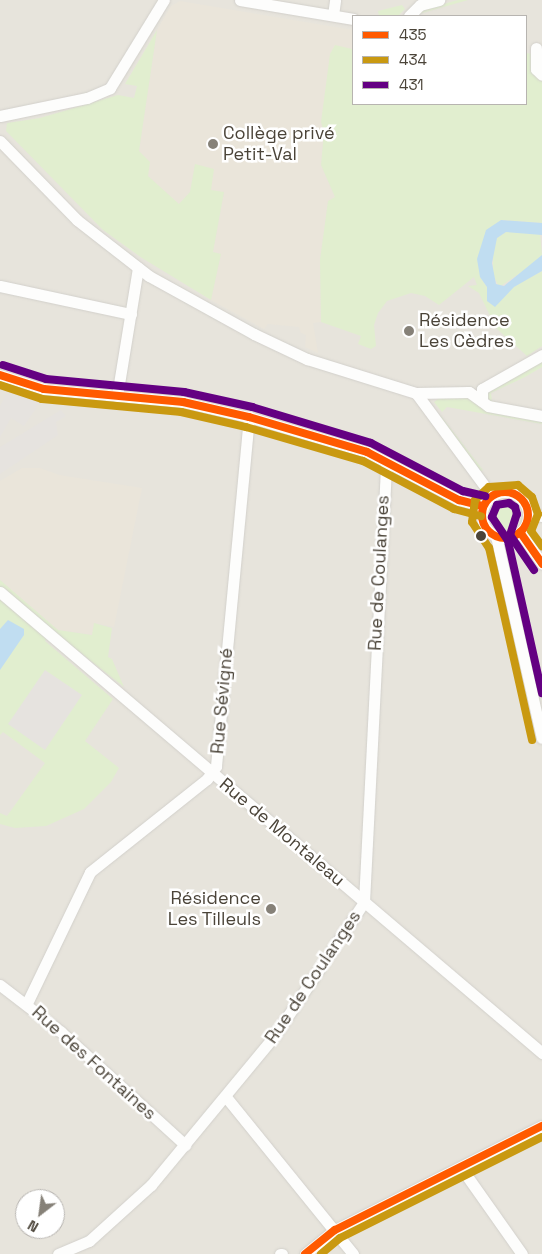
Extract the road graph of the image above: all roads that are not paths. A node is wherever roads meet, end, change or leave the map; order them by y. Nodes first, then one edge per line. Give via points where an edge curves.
1 (164, 0) edge
2 (240, 0) edge
3 (335, 0) edge
4 (439, 0) edge
5 (333, 15) junction
6 (410, 15) edge
7 (352, 19) edge
8 (534, 48) edge
9 (542, 75) edge
10 (0, 116) edge
11 (0, 141) edge
12 (138, 268) junction
13 (0, 286) edge
14 (131, 314) junction
15 (542, 356) edge
16 (0, 375) edge
17 (416, 393) junction
18 (117, 396) junction
19 (482, 401) junction
20 (542, 416) edge
21 (248, 417) junction
22 (386, 463) junction
23 (492, 496) junction
24 (484, 506) junction
25 (528, 514) junction
26 (542, 516) edge
27 (520, 532) junction
28 (496, 536) junction
29 (542, 564) edge
30 (0, 592) edge
31 (542, 738) edge
32 (212, 772) junction
33 (364, 902) junction
34 (0, 985) edge
35 (27, 1003) junction
36 (542, 1053) edge
37 (226, 1097) junction
38 (542, 1126) edge
39 (185, 1145) junction
40 (462, 1169) junction
41 (335, 1230) junction
42 (58, 1254) edge
43 (305, 1254) edge
44 (354, 1254) edge
45 (522, 1254) edge

1 - 10 street via 110,88 87,98
2 - 5 street
3 - 5 street
4 - 6 street via 420,5
5 - 7 street
8 - 9 street via 536,69
11 - 12 street via 77,220
12 - 14 street
12 - 17 street via 208,310 280,346 307,358
13 - 14 street
14 - 18 street
15 - 19 street via 482,389
16 - 18 street via 44,389
17 - 19 street via 469,392
17 - 23 street
18 - 21 street via 184,402
19 - 20 street via 488,406
21 - 22 street via 351,447
21 - 32 street, Rue Sévigné via 216,766
22 - 24 street via 459,500
22 - 33 street, Rue de Coulanges
23 - 24 street
23 - 25 street via 505,492 518,496
24 - 28 street via 482,520
25 - 26 street
25 - 27 street
27 - 28 street via 508,538
27 - 29 street
28 - 31 street
30 - 32 street, Rue de Montaleau
32 - 33 street, Rue de Montaleau
32 - 35 street, Rue Sévigné via 90,872
33 - 36 street, Rue de Montaleau
33 - 37 street, Rue de Coulanges via 275,1035
34 - 35 street, Rue des Fontaines
35 - 39 street, Rue des Fontaines
37 - 39 street, Rue de Coulanges
37 - 41 street
38 - 40 street
39 - 42 street, Rue de Coulanges via 151,1185 90,1241
40 - 41 street
40 - 45 street
41 - 43 street
41 - 44 street

